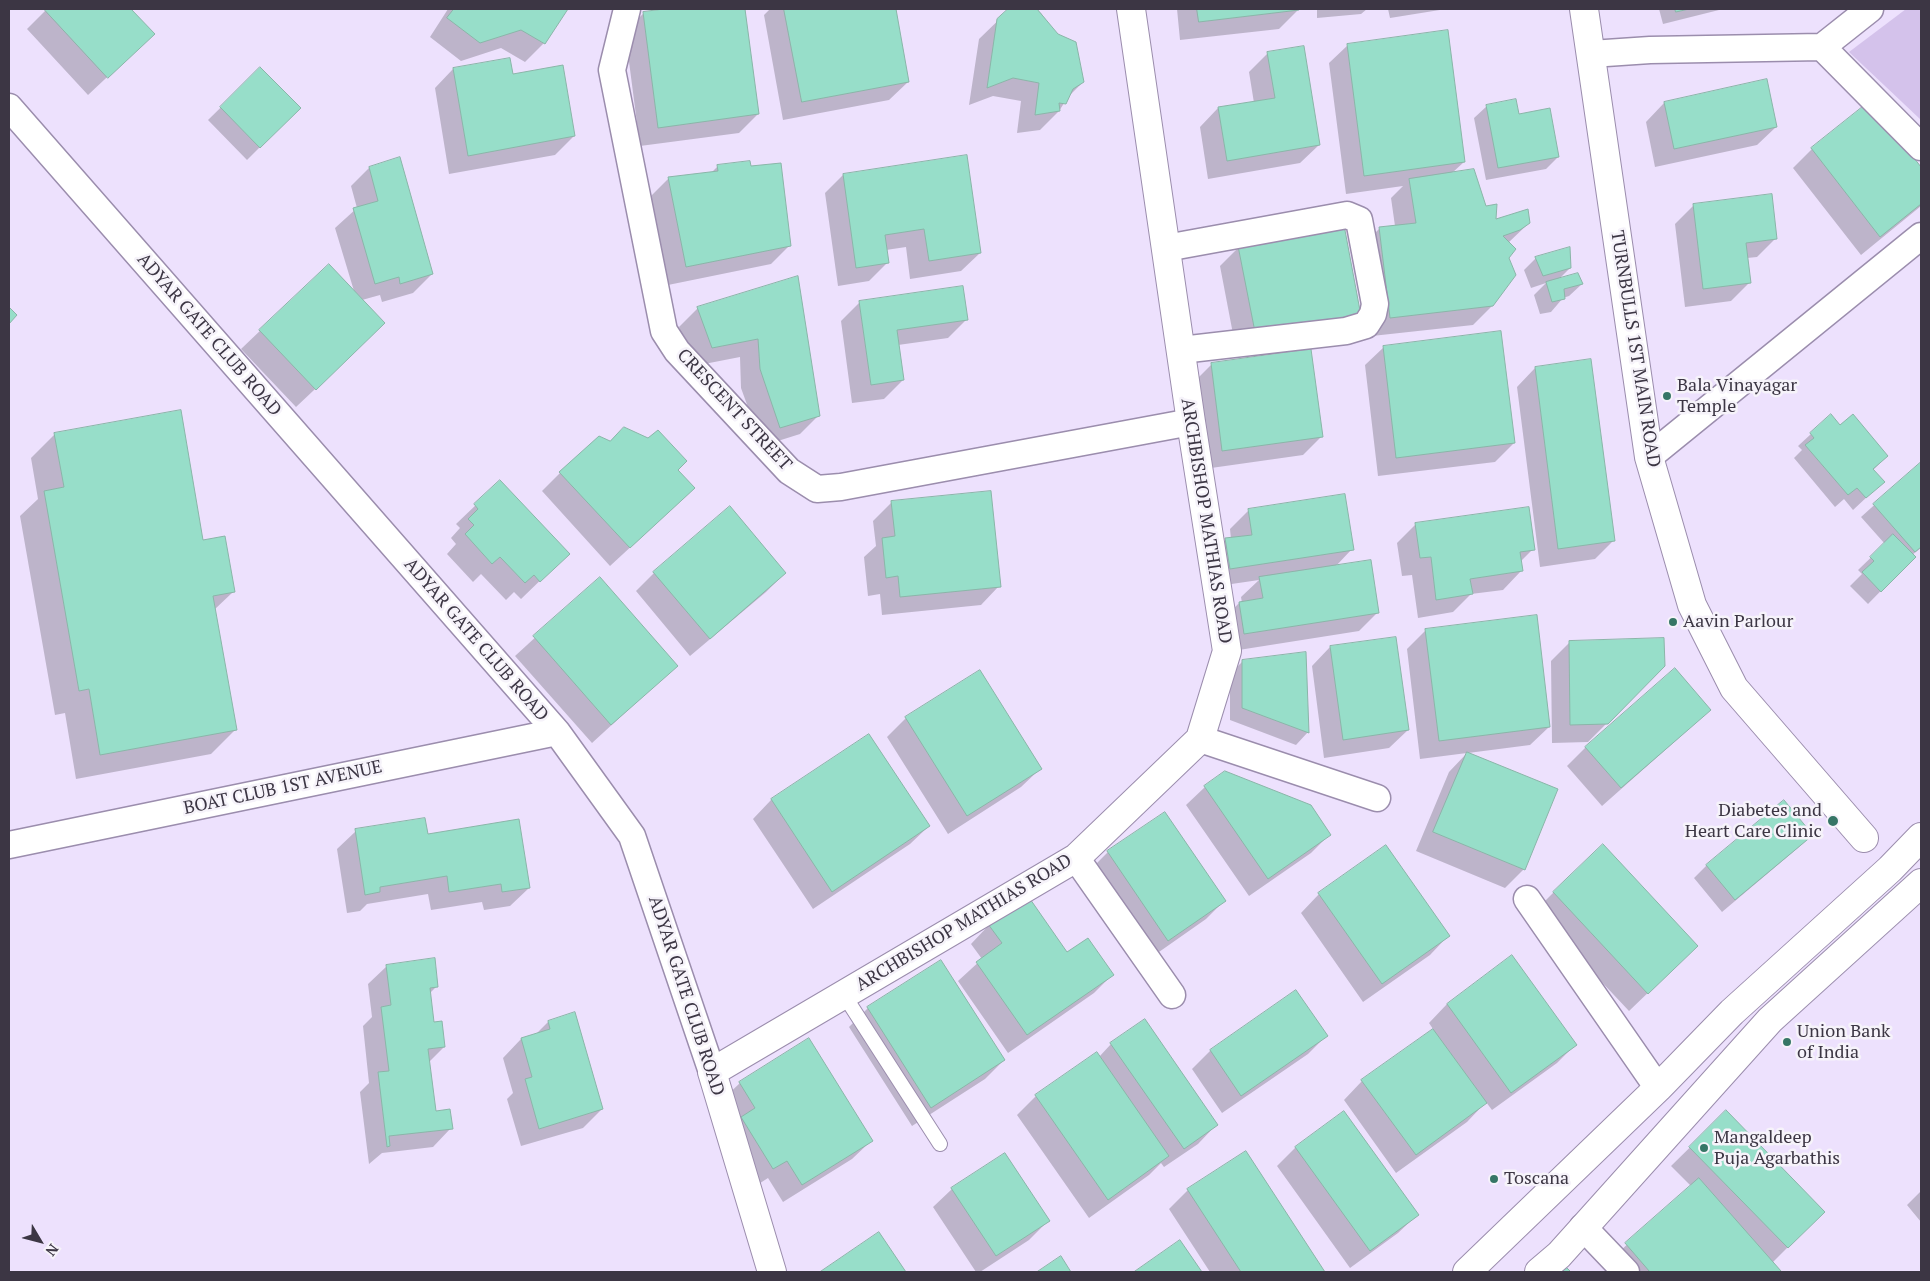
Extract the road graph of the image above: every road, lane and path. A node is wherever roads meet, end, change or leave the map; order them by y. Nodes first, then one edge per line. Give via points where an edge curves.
1 (627, 9) edge
2 (1131, 9) edge
3 (1584, 9) edge
4 (1870, 9) edge
5 (1822, 47) junction
6 (1591, 54) junction
7 (9, 107) edge
8 (19, 132) edge
9 (1921, 147) edge
10 (1921, 236) edge
11 (1166, 248) junction
12 (1180, 350) junction
13 (1191, 422) junction
14 (1649, 457) junction
15 (557, 732) junction
16 (1200, 739) junction
17 (1377, 798) dead end
18 (1921, 837) edge
19 (1864, 838) dead end
20 (9, 845) edge
21 (1076, 858) junction
22 (1921, 883) edge
23 (1527, 899) dead end
24 (844, 995) junction
25 (1172, 995) dead end
26 (1770, 1020) junction
27 (1719, 1026) junction
28 (712, 1072) junction
29 (1658, 1088) junction
30 (940, 1144) dead end
31 (1584, 1227) junction
32 (772, 1272) edge
33 (1468, 1272) edge
34 (1539, 1272) edge
35 (1626, 1272) edge

1 - 13 street, CRESCENT STREET via 612,70 664,331 677,351 789,471 817,489 841,487
2 - 11 street, ARCHBISHOP MATHIAS ROAD
3 - 6 street, TURNBULLS 1ST MAIN ROAD
4 - 5 street
5 - 6 street
5 - 9 street
6 - 14 street, TURNBULLS 1ST MAIN ROAD
7 - 8 street, ADYAR GATE CLUB ROAD
8 - 15 street, ADYAR GATE CLUB ROAD
10 - 14 street
11 - 12 street, ARCHBISHOP MATHIAS ROAD
11 - 12 street via 1347,215 1359,220 1375,304 1366,325 1346,331
12 - 13 street, ARCHBISHOP MATHIAS ROAD
13 - 16 street, ARCHBISHOP MATHIAS ROAD via 1227,651
14 - 19 street, TURNBULLS 1ST MAIN ROAD via 1692,605 1734,688
15 - 20 street, BOAT CLUB 1ST AVENUE
15 - 28 street, ADYAR GATE CLUB ROAD via 632,836
16 - 17 street
16 - 21 street, ARCHBISHOP MATHIAS ROAD
18 - 27 street
21 - 24 street, ARCHBISHOP MATHIAS ROAD
21 - 25 street
22 - 26 street
23 - 29 street
24 - 28 street, ARCHBISHOP MATHIAS ROAD
24 - 30 lane
26 - 27 street
26 - 31 street
27 - 29 street
28 - 32 street, ADYAR GATE CLUB ROAD
29 - 33 street
31 - 34 street
31 - 35 street

